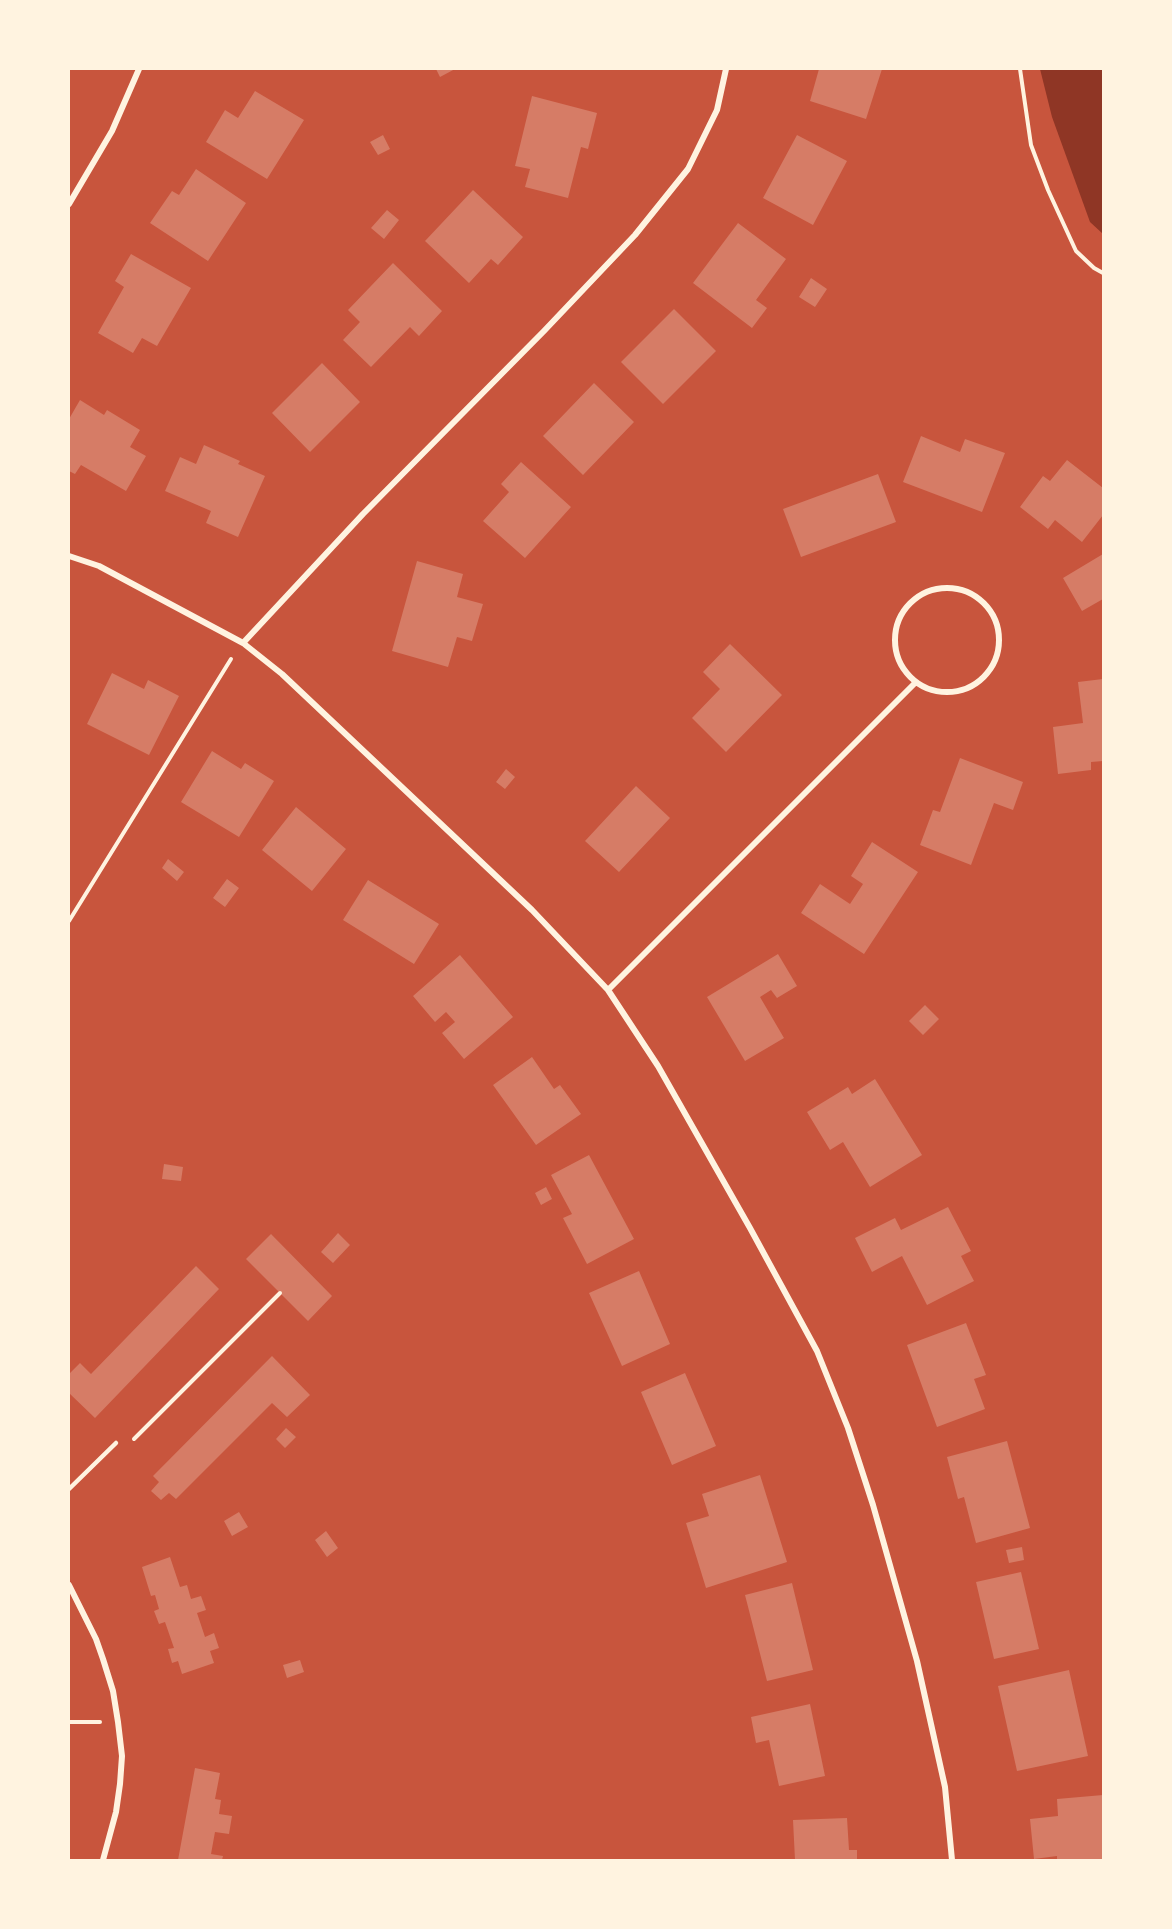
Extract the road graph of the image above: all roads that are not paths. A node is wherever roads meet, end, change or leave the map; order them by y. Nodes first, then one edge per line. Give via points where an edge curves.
1 (139, 69) edge
2 (726, 69) edge
3 (69, 204) edge
4 (69, 556) edge
5 (243, 643) junction
6 (915, 682) junction
7 (608, 990) junction
8 (116, 1443) road end
9 (69, 1489) edge
10 (69, 1585) edge
11 (103, 1860) edge
12 (951, 1860) edge

1 - 3 street via 112,131
2 - 5 street via 717,110 688,169 635,235
4 - 5 street via 99,566
5 - 7 street via 282,674 524,902
6 - 6 street via 930,691 947,693 978,683 989,671 1000,639 989,608 975,596 959,589 941,588 909,603 894,636 903,670
6 - 7 street
7 - 12 street via 658,1065 750,1228 817,1351 848,1428 917,1661 945,1787
8 - 9 lane
10 - 11 street via 96,1639 113,1691 118,1722 120,1784

